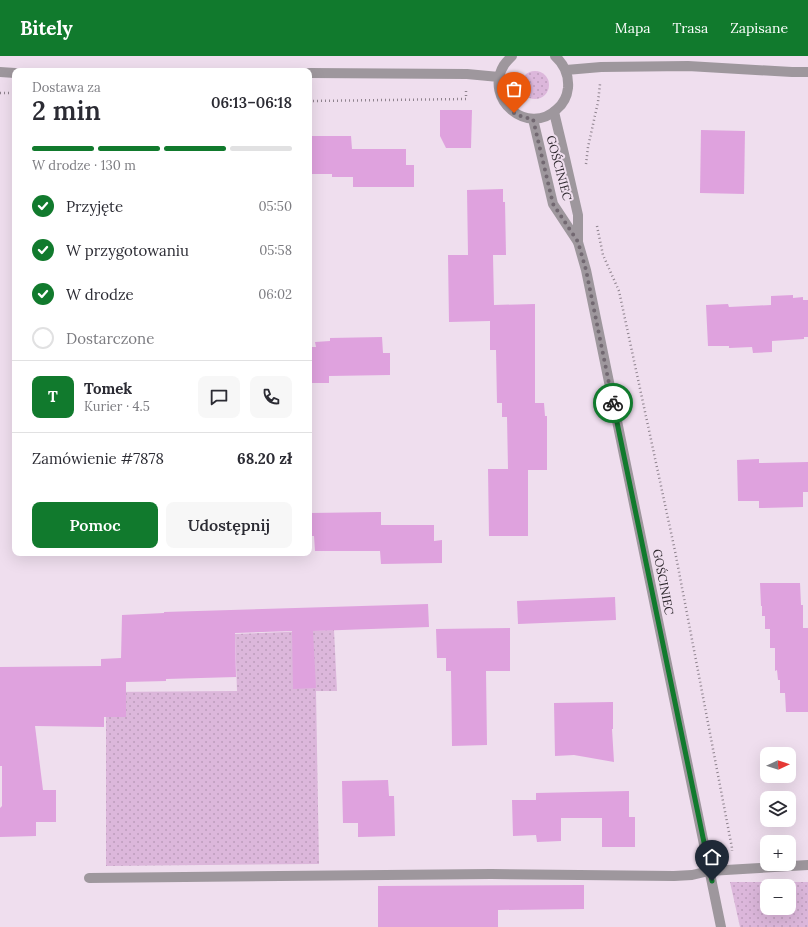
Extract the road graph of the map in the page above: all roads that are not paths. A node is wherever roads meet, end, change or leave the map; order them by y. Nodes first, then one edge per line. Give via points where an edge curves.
1 (512, 56) edge
2 (555, 56) edge
3 (566, 70) junction
4 (0, 72) edge
5 (808, 72) edge
6 (12, 73) edge
7 (312, 73) edge
8 (499, 77) junction
9 (554, 112) junction
10 (533, 119) junction
11 (578, 242) junction
12 (808, 865) edge
13 (710, 871) junction
14 (89, 878) dead end
15 (721, 927) edge

1 - 8 street via 504,65
2 - 3 street
3 - 5 street via 688,66
3 - 9 street via 569,81 568,93
4 - 6 street
7 - 8 street via 467,74
8 - 10 street via 498,87 506,106 514,113
9 - 10 street via 543,118
9 - 11 street, GOŚCINIEC via 578,215
10 - 11 street, GOŚCINIEC via 553,204
11 - 13 street, GOŚCINIEC via 586,270
12 - 13 street
13 - 14 street via 674,876 492,874
13 - 15 street, GOŚCINIEC

